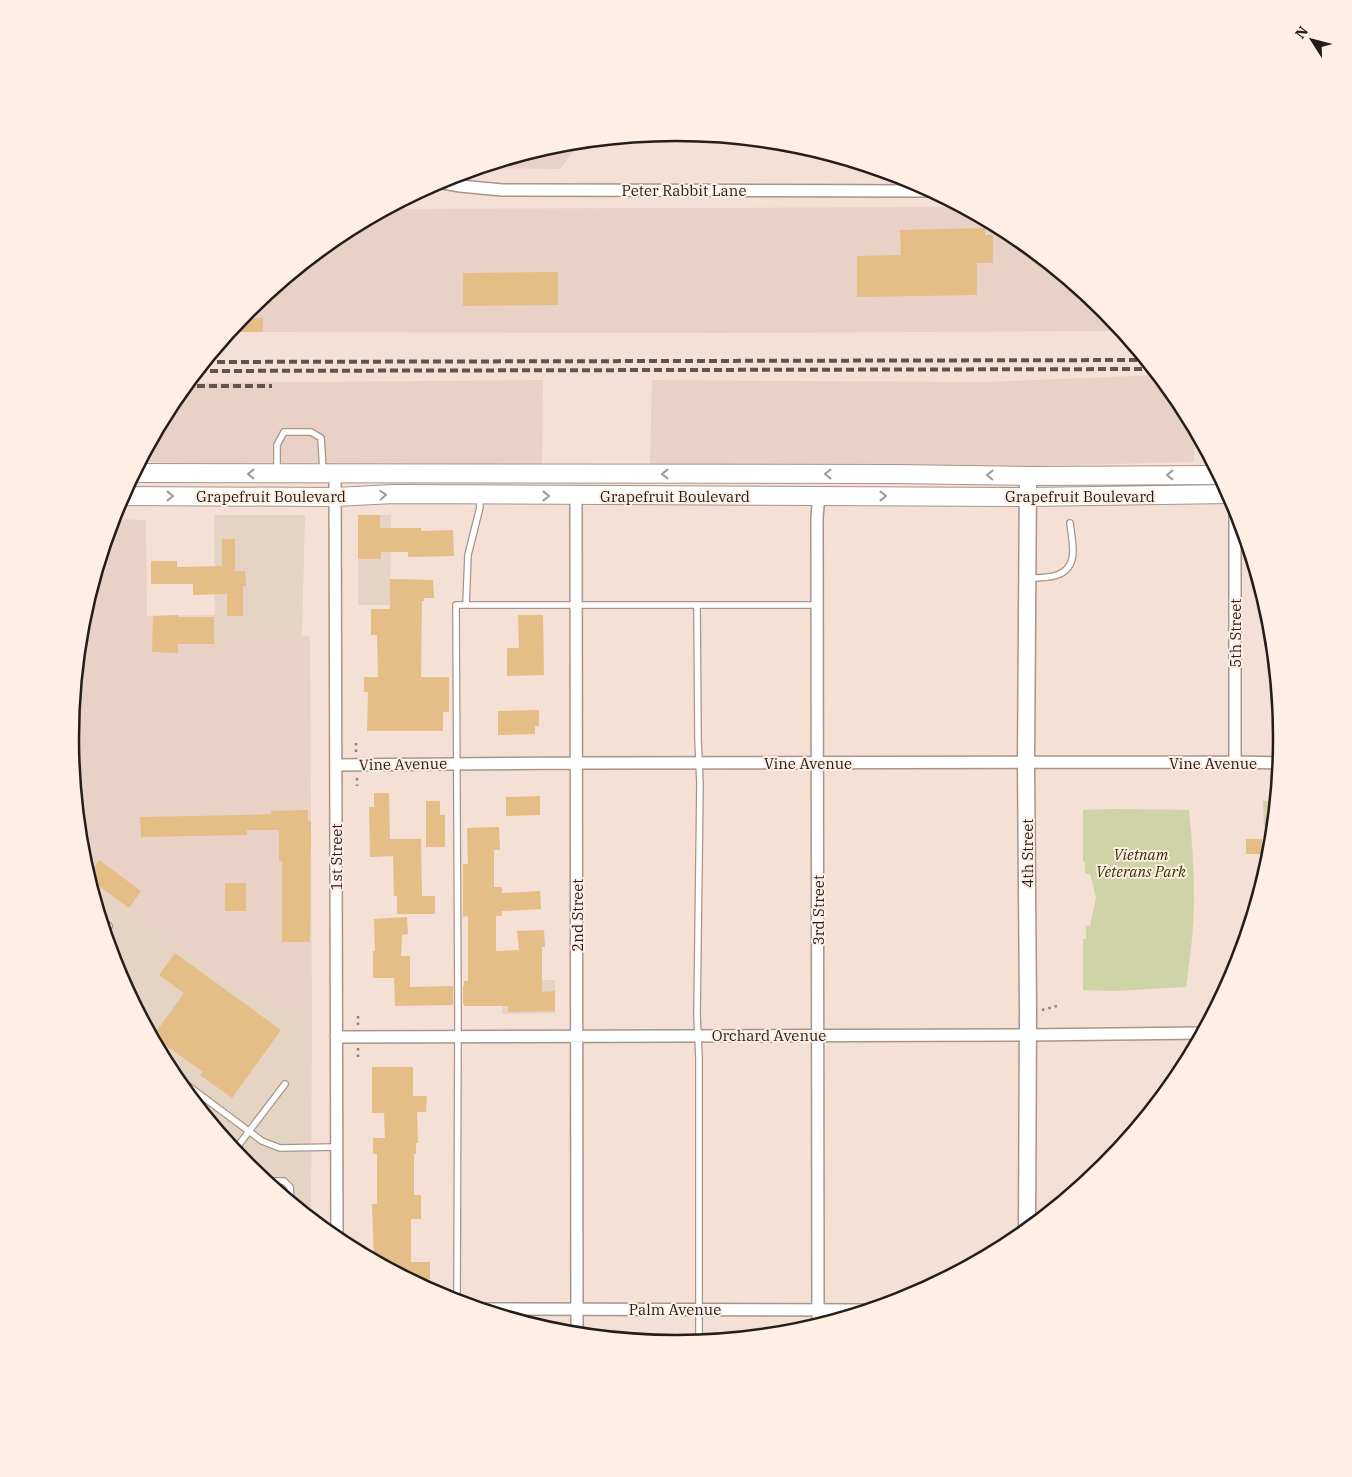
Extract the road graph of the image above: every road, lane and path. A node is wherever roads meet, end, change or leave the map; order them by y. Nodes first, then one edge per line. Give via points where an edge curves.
1 (453, 185) edge
2 (914, 191) edge
3 (141, 473) edge
4 (277, 474) junction
5 (329, 474) junction
6 (1212, 475) edge
7 (1028, 476) junction
8 (1221, 494) edge
9 (819, 495) junction
10 (130, 496) edge
11 (479, 496) junction
12 (576, 496) junction
13 (334, 497) junction
14 (1028, 497) junction
15 (1070, 524) dead end
16 (1235, 528) edge
17 (1027, 579) junction
18 (466, 605) junction
19 (576, 605) junction
20 (698, 605) junction
21 (817, 605) junction
22 (1235, 762) junction
23 (576, 763) junction
24 (699, 763) junction
25 (818, 763) junction
26 (1026, 763) junction
27 (1272, 763) edge
28 (457, 764) junction
29 (336, 765) junction
30 (1057, 1006) dead end
31 (1038, 1011) dead end
32 (1195, 1033) edge
33 (577, 1035) junction
34 (698, 1035) junction
35 (818, 1035) junction
36 (1028, 1035) junction
37 (458, 1036) junction
38 (336, 1037) junction
39 (285, 1084) dead end
40 (195, 1092) edge
41 (248, 1131) junction
42 (239, 1144) edge
43 (336, 1147) junction
44 (275, 1181) edge
45 (290, 1195) edge
46 (1027, 1221) edge
47 (336, 1229) edge
48 (457, 1294) edge
49 (501, 1309) edge
50 (577, 1309) junction
51 (699, 1310) junction
52 (818, 1310) junction
53 (848, 1310) edge
54 (818, 1318) edge
55 (577, 1327) edge
56 (699, 1335) edge

1 - 2 street, Peter Rabbit Lane via 502,190
4 -> 3 main road, Grapefruit Boulevard
4 - 5 main road, Grapefruit Boulevard
4 - 5 lane via 277,444 284,432 311,432 321,438
7 -> 5 main road, Grapefruit Boulevard
5 - 13 street, 1st Street
6 -> 7 main road, Grapefruit Boulevard
7 - 14 street, 4th Street
8 - 14 main road, Grapefruit Boulevard
9 - 12 main road, Grapefruit Boulevard
9 -> 14 main road, Grapefruit Boulevard
9 - 21 street, 3rd Street
10 -> 13 main road, Grapefruit Boulevard
11 -> 12 main road, Grapefruit Boulevard
13 -> 11 main road, Grapefruit Boulevard via 394,494
11 - 18 lane via 480,507 468,555
12 - 19 street, 2nd Street
13 - 29 street, 1st Street
14 - 17 street, 4th Street
15 - 17 lane via 1074,557 1066,570 1056,576
16 - 22 street, 5th Street
17 - 26 street, 4th Street
18 - 19 lane
18 - 28 lane via 456,605
19 - 20 lane
19 - 23 street, 2nd Street
20 - 21 lane
20 - 24 lane
21 - 25 street, 3rd Street
22 - 26 street, Vine Avenue
22 - 27 street, Vine Avenue
23 - 24 street, Vine Avenue
23 - 28 street, Vine Avenue
23 - 33 street, 2nd Street
24 - 25 street, Vine Avenue
24 - 34 lane
25 - 26 street, Vine Avenue
25 - 35 street, 3rd Street
26 - 36 street, 4th Street
28 - 29 street, Vine Avenue
28 - 37 lane
29 - 38 street, 1st Street
30 - 31 path
32 - 36 street, Orchard Avenue
33 - 34 street, Orchard Avenue
33 - 37 street, Orchard Avenue
33 - 50 street, 2nd Street
34 - 35 street, Orchard Avenue
34 - 51 lane
35 - 36 street, Orchard Avenue
35 - 52 street, 3rd Street
36 - 46 street, 4th Street
37 - 38 street, Orchard Avenue
37 - 48 lane
38 - 43 street, 1st Street
39 - 41 lane
40 - 41 lane
41 - 42 lane
41 - 43 lane via 280,1148
43 - 47 street, 1st Street
44 - 45 lane via 284,1181 290,1187
49 - 50 street, Palm Avenue
50 - 51 street, Palm Avenue
50 - 55 street, 2nd Street
51 - 52 street, Palm Avenue
51 - 56 lane
52 - 53 street, Palm Avenue
52 - 54 street, 3rd Street

